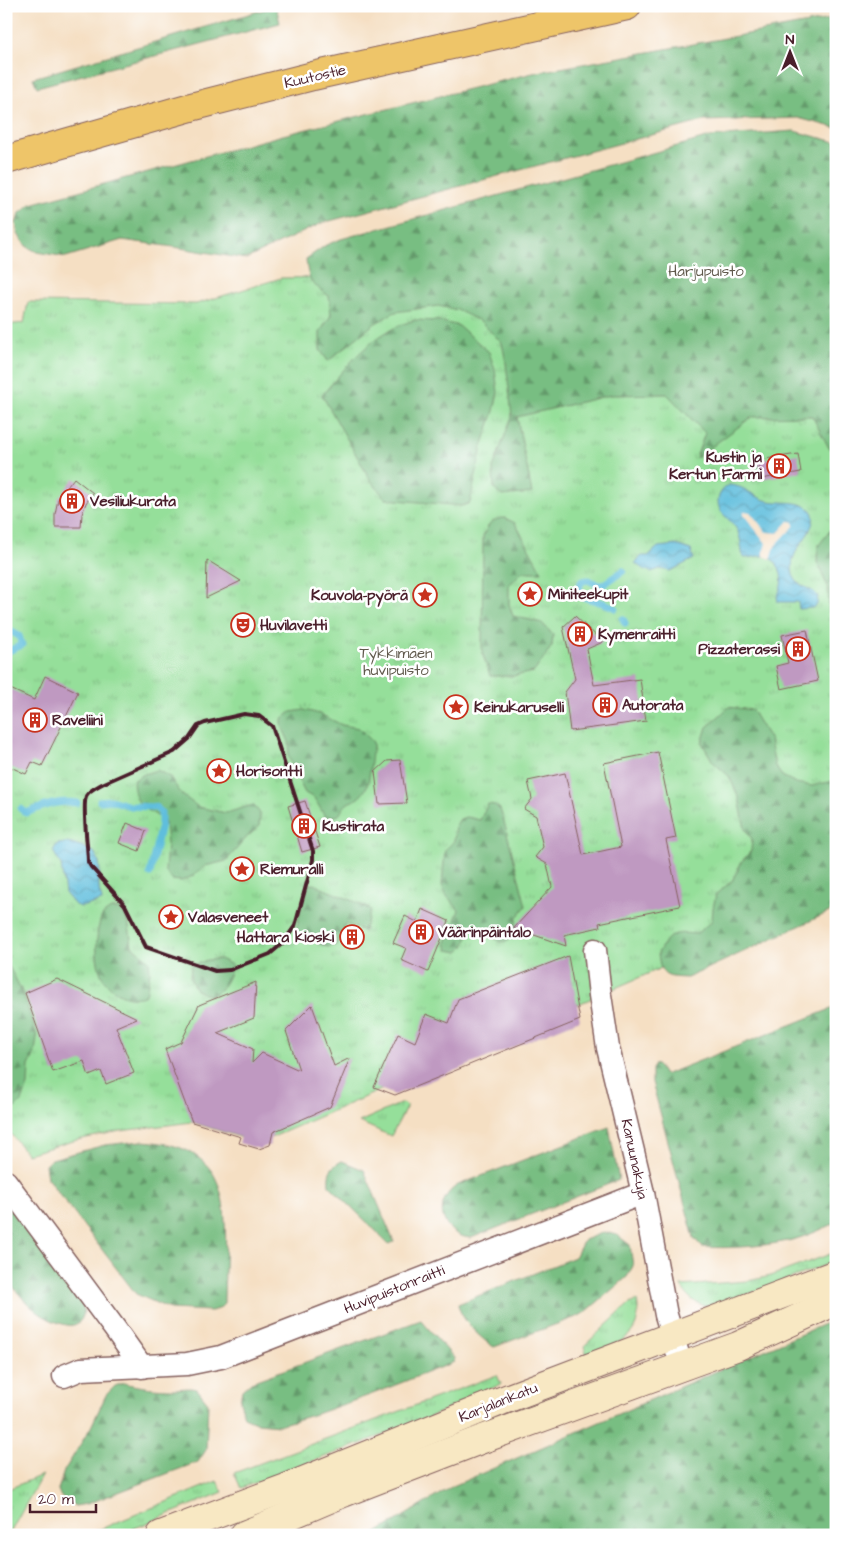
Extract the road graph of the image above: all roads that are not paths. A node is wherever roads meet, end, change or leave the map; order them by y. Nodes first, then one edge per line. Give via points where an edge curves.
1 (627, 6) edge
2 (6, 160) edge
3 (595, 950) dead end
4 (6, 1182) edge
5 (642, 1193) junction
6 (836, 1274) edge
7 (836, 1301) edge
8 (672, 1337) junction
9 (142, 1367) junction
10 (682, 1367) junction
11 (64, 1376) dead end
12 (161, 1535) edge
13 (244, 1535) edge

1 - 2 highway, Kuutostie via 313,76
3 - 5 street, Kanuunakuja via 608,1048
4 - 9 street
5 - 8 street, Kanuunakuja
5 - 9 street, Huvipuistonraitti via 221,1357 187,1364
6 - 8 main road, Karjalankatu
7 - 10 main road, Karjalankatu via 738,1346
8 - 10 street, Kanuunakuja
8 - 12 main road, Karjalankatu
9 - 11 street, Huvipuistonraitti via 81,1369
10 - 13 main road, Karjalankatu via 480,1440

